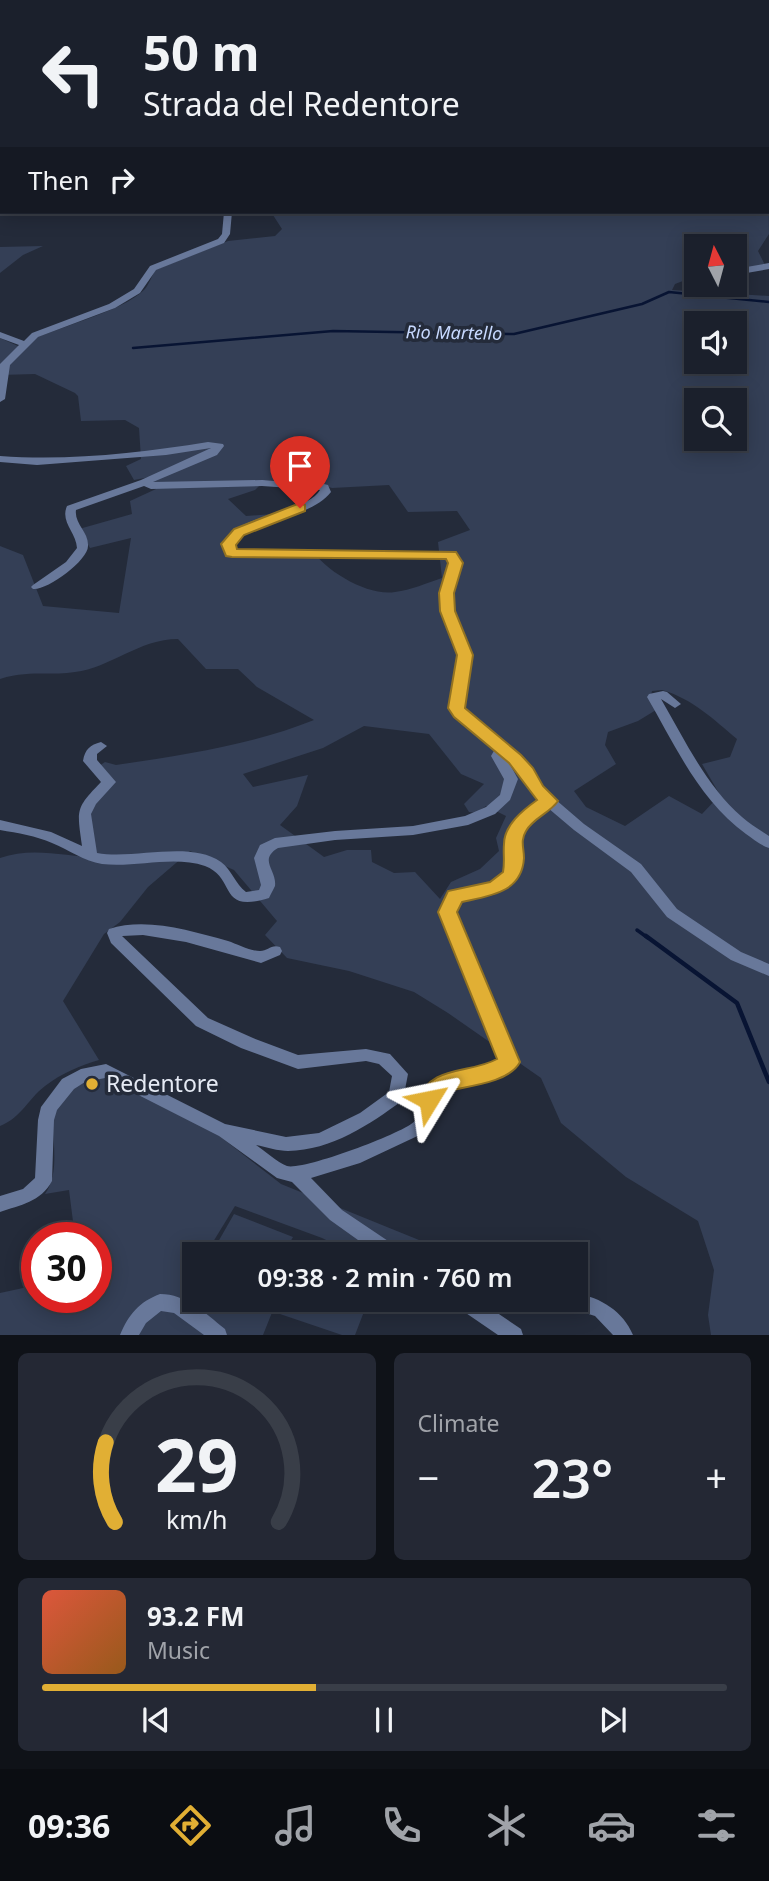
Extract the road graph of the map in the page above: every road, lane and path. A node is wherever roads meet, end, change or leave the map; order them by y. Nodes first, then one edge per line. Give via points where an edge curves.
1 (228, 214) edge
2 (769, 266) edge
3 (747, 270) edge
4 (0, 335) edge
5 (24, 344) junction
6 (0, 399) edge
7 (0, 458) edge
8 (145, 482) junction
9 (37, 587) dead end
10 (675, 704) dead end
11 (101, 746) dead end
12 (502, 747) junction
13 (549, 801) junction
14 (0, 825) edge
15 (769, 843) edge
16 (90, 855) junction
17 (275, 951) dead end
18 (769, 970) edge
19 (222, 1130) junction
20 (298, 1175) junction
21 (0, 1204) edge
22 (375, 1242) edge
23 (588, 1303) edge
24 (480, 1312) edge
25 (129, 1335) edge
26 (218, 1335) edge
27 (514, 1335) edge
28 (624, 1335) edge

1 - 5 street via 221,241 155,267 139,289 116,304 38,334
2 - 3 street
4 - 5 street
5 - 6 street via 5,364
7 - 8 street via 37,462 219,446 214,453
8 - 9 street via 71,508 69,517 83,541 82,551
8 - 12 street via 150,486 262,483 324,487 326,492 317,501 239,532 228,544 232,553 451,555 456,563 446,593 448,611 465,655 457,708
10 - 15 street via 663,695 654,695 654,703 713,794 738,821
11 - 16 street via 91,751 90,761 109,782 84,814
12 - 13 street
12 - 16 street via 498,756 509,772 508,789 502,801 484,813 440,827 275,843 261,858 268,885 264,894 251,899 237,895 212,863
13 - 18 street via 636,868 672,913 736,956
13 - 20 street via 519,827 512,841 512,875 496,887 454,896 448,912 509,1062 492,1072 432,1090 426,1118 406,1136
14 - 16 street via 53,838
17 - 19 street via 261,957 226,944 138,929 114,933 202,1022 298,1062 366,1055 384,1059 400,1074 397,1095 366,1118 321,1140 286,1144
19 - 20 street via 283,1173
19 - 21 street via 106,1071 81,1076 49,1107 43,1181 29,1195
20 - 22 street via 336,1215
23 - 28 street via 607,1313
24 - 27 street
25 - 26 street via 154,1302 166,1301 183,1307

